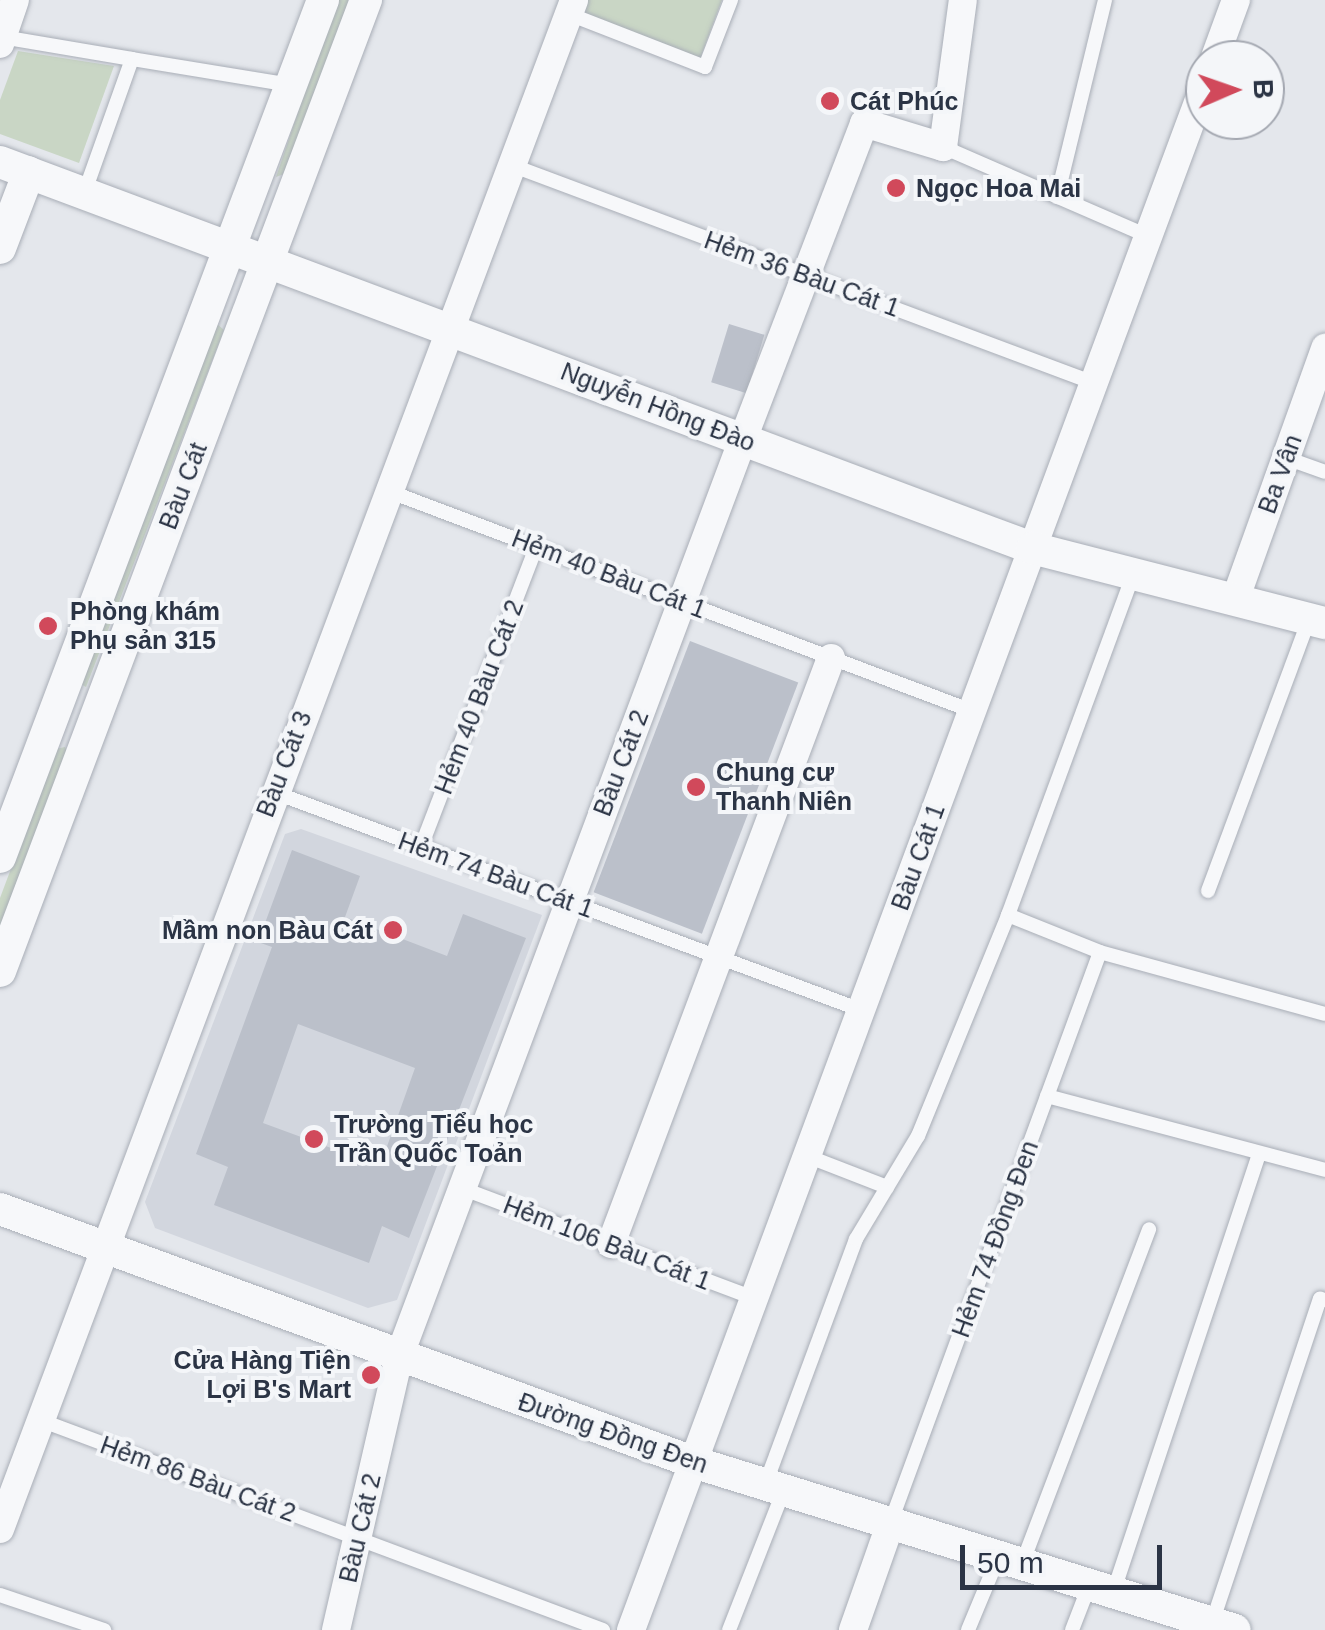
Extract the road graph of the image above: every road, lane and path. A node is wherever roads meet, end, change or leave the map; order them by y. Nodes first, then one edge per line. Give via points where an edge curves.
1 (15, 0) edge
2 (322, 0) edge
3 (366, 0) edge
4 (732, 0) edge
5 (963, 0) edge
6 (1105, 0) edge
7 (1236, 0) edge
8 (572, 7) edge
9 (1, 40) edge
10 (1221, 40) edge
11 (132, 59) junction
12 (291, 85) junction
13 (1185, 137) edge
14 (942, 147) junction
15 (511, 166) junction
16 (14, 167) edge
17 (85, 192) junction
18 (1058, 196) junction
19 (1148, 236) junction
20 (231, 244) junction
21 (0, 248) edge
22 (268, 259) junction
23 (806, 276) junction
24 (448, 328) junction
25 (1325, 348) edge
26 (1094, 383) junction
27 (743, 439) junction
28 (1286, 458) junction
29 (1325, 472) edge
30 (386, 491) junction
31 (536, 547) junction
32 (1032, 548) junction
33 (1134, 574) junction
34 (1234, 600) junction
35 (682, 602) junction
36 (1317, 621) edge
37 (832, 658) junction
38 (972, 711) junction
39 (55, 712) junction
40 (92, 726) junction
41 (273, 792) junction
42 (421, 847) junction
43 (0, 857) edge
44 (1208, 891) dead end
45 (569, 902) junction
46 (1008, 915) junction
47 (1100, 952) junction
48 (720, 958) junction
49 (0, 971) edge
50 (861, 1010) junction
51 (1325, 1014) edge
52 (1048, 1096) junction
53 (1259, 1155) junction
54 (807, 1156) junction
55 (1325, 1170) edge
56 (887, 1187) junction
57 (461, 1188) junction
58 (0, 1209) edge
59 (1149, 1229) dead end
60 (611, 1244) junction
61 (102, 1246) junction
62 (754, 1298) junction
63 (1325, 1300) edge
64 (398, 1358) junction
65 (40, 1420) junction
66 (693, 1462) junction
67 (774, 1488) junction
68 (890, 1524) junction
69 (0, 1529) edge
70 (357, 1538) junction
71 (1010, 1561) junction
72 (1101, 1589) junction
73 (0, 1595) edge
74 (1224, 1626) edge
75 (104, 1630) edge
76 (336, 1630) edge
77 (603, 1630) edge
78 (631, 1630) edge
79 (729, 1630) edge
80 (853, 1630) edge
81 (968, 1630) edge
82 (1072, 1630) edge

1 - 9 street
2 - 12 street, Bàu Cát
3 - 22 street, Bàu Cát
4 - 8 lane via 705,67
5 - 14 street
6 - 18 lane
7 - 10 street
8 - 15 street, Bàu Cát 3
9 - 11 lane
11 - 12 lane
11 - 17 lane
12 - 20 street, Bàu Cát
13 - 19 street, Bàu Cát 1
14 - 18 lane
14 - 23 street, Bàu Cát 2 via 864,124
15 - 23 lane, Hẻm 36 Bàu Cát 1
15 - 24 street, Bàu Cát 3
16 - 17 street, Nguyễn Hồng Đào
16 - 21 street
17 - 20 street, Nguyễn Hồng Đào
18 - 19 lane
19 - 26 street, Bàu Cát 1
20 - 22 street, Nguyễn Hồng Đào
20 - 39 street, Bàu Cát
22 - 24 street, Nguyễn Hồng Đào
22 - 40 street, Bàu Cát
23 - 26 lane, Hẻm 36 Bàu Cát 1
23 - 27 street, Bàu Cát 2
24 - 27 street, Nguyễn Hồng Đào
24 - 30 street, Bàu Cát 3
25 - 28 street, Ba Vân
26 - 32 street, Bàu Cát 1
27 - 32 street, Nguyễn Hồng Đào
27 - 35 street, Bàu Cát 2
28 - 29 lane
28 - 34 street, Ba Vân
30 - 31 lane, Hẻm 40 Bàu Cát 1
30 - 41 street, Bàu Cát 3
31 - 35 lane, Hẻm 40 Bàu Cát 1
31 - 42 lane, Hẻm 40 Bàu Cát 2
32 - 33 street, Nguyễn Hồng Đào
32 - 38 street, Bàu Cát 1
33 - 34 street, Nguyễn Hồng Đào
33 - 46 lane
34 - 36 street, Nguyễn Hồng Đào
35 - 37 lane, Hẻm 40 Bàu Cát 1
35 - 45 street, Bàu Cát 2
36 - 44 lane
37 - 38 lane, Hẻm 40 Bàu Cát 1
37 - 48 street
38 - 50 street, Bàu Cát 1
39 - 40 street
39 - 43 street, Bàu Cát
40 - 49 street, Bàu Cát
41 - 42 lane, Hẻm 74 Bàu Cát 1
41 - 61 street, Bàu Cát 3
42 - 45 lane, Hẻm 74 Bàu Cát 1
45 - 48 lane, Hẻm 74 Bàu Cát 1
45 - 57 street, Bàu Cát 2
46 - 47 lane
46 - 56 lane via 918,1136
47 - 51 lane
47 - 52 lane, Hẻm 74 Đồng Đen
48 - 50 lane, Hẻm 74 Bàu Cát 1
48 - 60 street
50 - 54 street, Bàu Cát 1
52 - 53 lane
52 - 68 lane, Hẻm 74 Đồng Đen
53 - 55 lane
53 - 72 lane
54 - 56 lane
54 - 62 street, Bàu Cát 1
56 - 67 lane via 856,1239
57 - 60 lane, Hẻm 106 Bàu Cát 1
57 - 64 street, Bàu Cát 2
58 - 61 street, Đường Đồng Đen
59 - 71 lane
60 - 62 lane, Hẻm 106 Bàu Cát 1
61 - 64 street, Đường Đồng Đen
61 - 65 street, Bàu Cát 3
62 - 66 street, Bàu Cát 1
63 - 74 lane via 1320,1299
64 - 66 street, Đường Đồng Đen
64 - 70 street, Bàu Cát 2
65 - 69 street, Bàu Cát 3
65 - 70 lane, Hẻm 86 Bàu Cát 2
66 - 67 street, Đường Đồng Đen
66 - 78 street, Bàu Cát 1
67 - 68 street, Đường Đồng Đen
67 - 79 lane
68 - 71 street, Đường Đồng Đen
68 - 80 street
70 - 76 street, Bàu Cát 2
70 - 77 lane, Hẻm 86 Bàu Cát 2
71 - 72 street, Đường Đồng Đen
71 - 81 lane
72 - 74 street, Đường Đồng Đen
72 - 82 lane
73 - 75 lane

